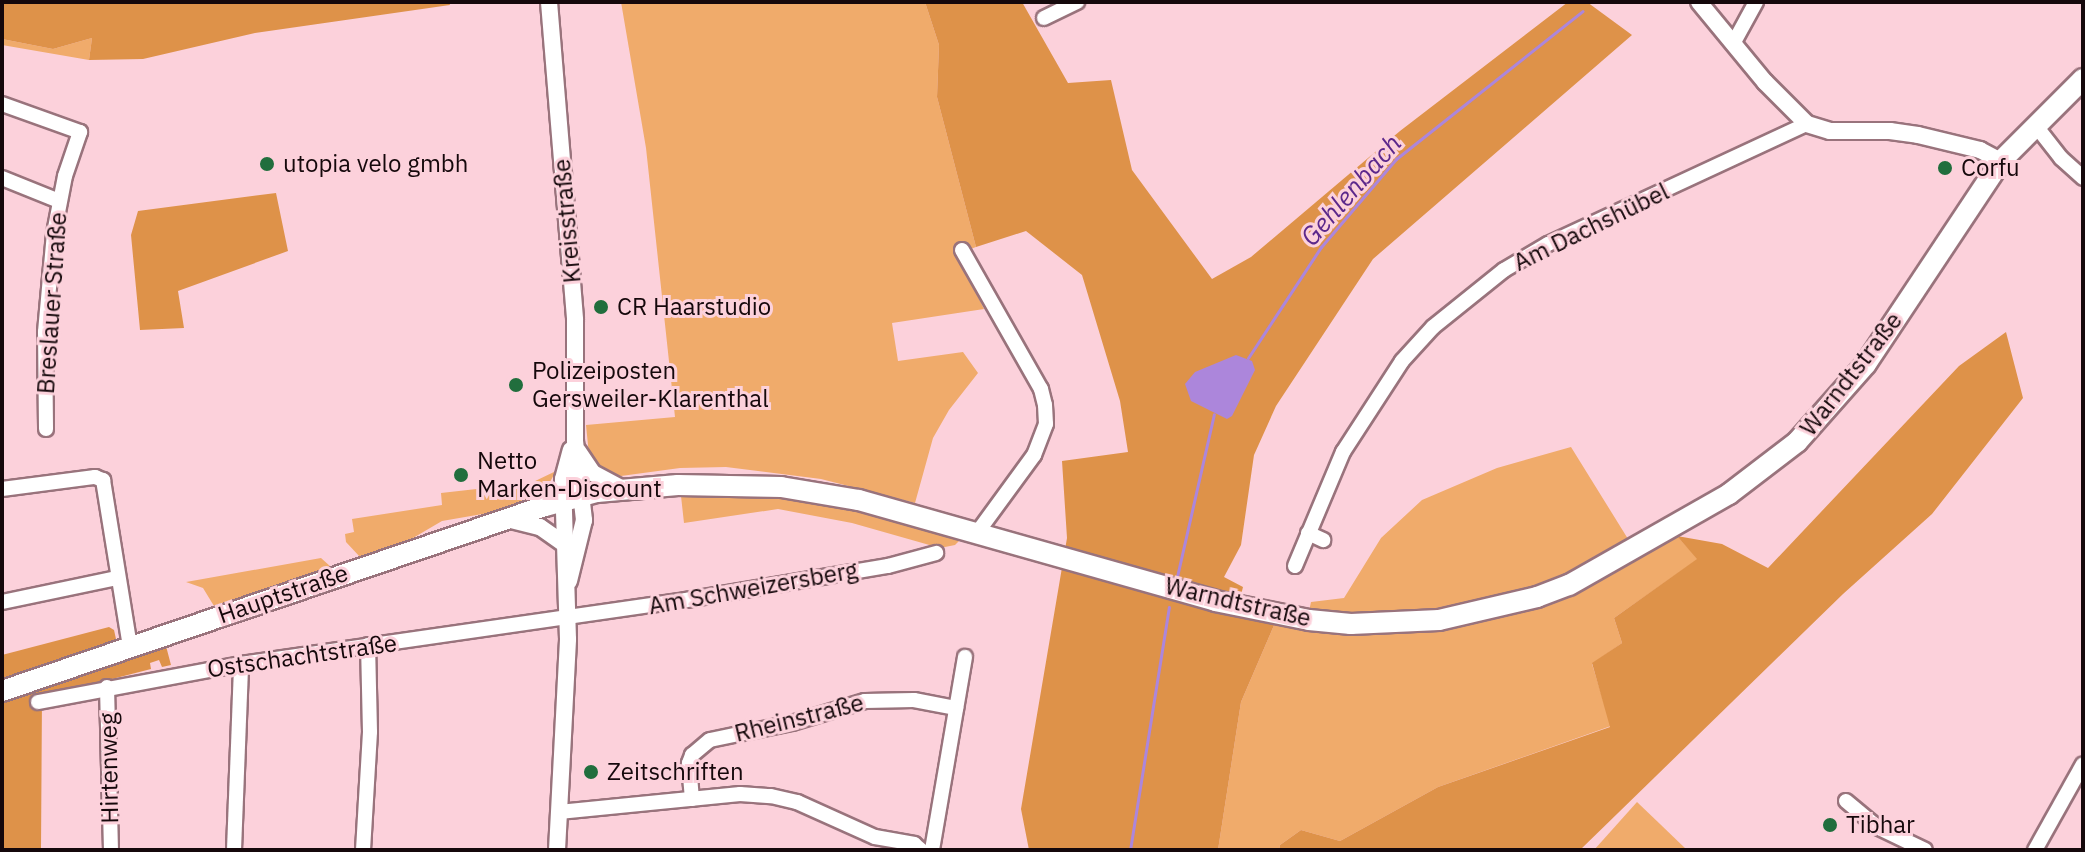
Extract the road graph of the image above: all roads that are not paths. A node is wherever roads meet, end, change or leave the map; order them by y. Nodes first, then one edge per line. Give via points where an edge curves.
1 (549, 2) edge
2 (1077, 2) edge
3 (1699, 2) edge
4 (1756, 2) edge
5 (1044, 18) dead end
6 (1733, 44) junction
7 (2083, 79) edge
8 (2, 104) edge
9 (1807, 124) junction
10 (2036, 126) junction
11 (2001, 161) junction
12 (2, 178) edge
13 (2083, 178) edge
14 (59, 201) junction
15 (962, 250) dead end
16 (46, 429) dead end
17 (575, 443) junction
18 (2, 489) edge
19 (624, 489) junction
20 (573, 498) junction
21 (506, 519) junction
22 (977, 533) junction
23 (1308, 533) junction
24 (1323, 540) dead end
25 (566, 545) junction
26 (936, 553) dead end
27 (1295, 566) dead end
28 (117, 578) junction
29 (569, 581) junction
30 (2, 602) edge
31 (568, 619) junction
32 (368, 645) junction
33 (130, 647) junction
34 (965, 657) dead end
35 (241, 664) junction
36 (107, 687) junction
37 (2, 691) edge
38 (38, 702) dead end
39 (956, 708) junction
40 (2083, 764) edge
41 (692, 799) junction
42 (1846, 801) dead end
43 (559, 812) junction
44 (873, 843) edge
45 (111, 850) edge
46 (234, 850) edge
47 (363, 850) edge
48 (557, 850) edge
49 (921, 850) edge
50 (932, 850) edge
51 (1925, 850) edge
52 (2035, 850) edge

1 - 17 street, Kreisstraße via 575,320
2 - 5 street
3 - 6 street
4 - 6 street
6 - 9 street
7 - 10 main road, Warndtstraße
8 - 14 street, Breslauer Straße via 80,132
9 - 11 street via 1830,131 1918,135 1980,150
9 - 23 street, Am Dachshübel via 1548,244 1466,299 1402,361 1375,400 1343,452
10 - 11 main road, Warndtstraße
10 - 13 street
11 - 22 main road, Warndtstraße via 1866,364 1797,442 1729,494 1569,585 1537,597 1439,620 1309,620 1215,601
12 - 14 street
14 - 16 street, Breslauer Straße via 45,332
15 - 22 street via 1041,389 1045,405 1046,424 1034,455
17 - 19 street via 591,471
17 - 20 street, Kreisstraße via 564,474
18 - 28 street via 103,480
19 - 20 main road, Warndtstraße
19 - 22 main road, Warndtstraße via 694,484 818,492
20 - 21 main road, Hauptstraße
20 - 25 street, Kreisstraße
20 - 29 street, Kreisstraße via 584,520
21 - 25 street via 540,527
21 - 33 main road, Hauptstraße
23 - 24 street
23 - 27 street, Am Dachshübel
25 - 29 street, Kreisstraße
26 - 31 street, Am Schweizersberg via 888,566
28 - 30 street
28 - 33 street
29 - 31 street, Kreisstraße
31 - 32 street, Ostschachtstraße
31 - 43 street, Kreisstraße
32 - 35 street, Ostschachtstraße
32 - 47 street via 370,732
33 - 37 main road, Hauptstraße
34 - 39 street
35 - 36 street, Ostschachtstraße
35 - 46 street
36 - 38 street, Ostschachtstraße
36 - 45 street, Hirtenweg
39 - 41 street, Rheinstraße via 914,700 865,701 710,740 689,763
39 - 50 street
40 - 52 street
41 - 43 street
41 - 44 street via 740,794 797,802
42 - 51 street via 1877,827
43 - 48 street, Kreisstraße
44 - 49 street via 914,844

